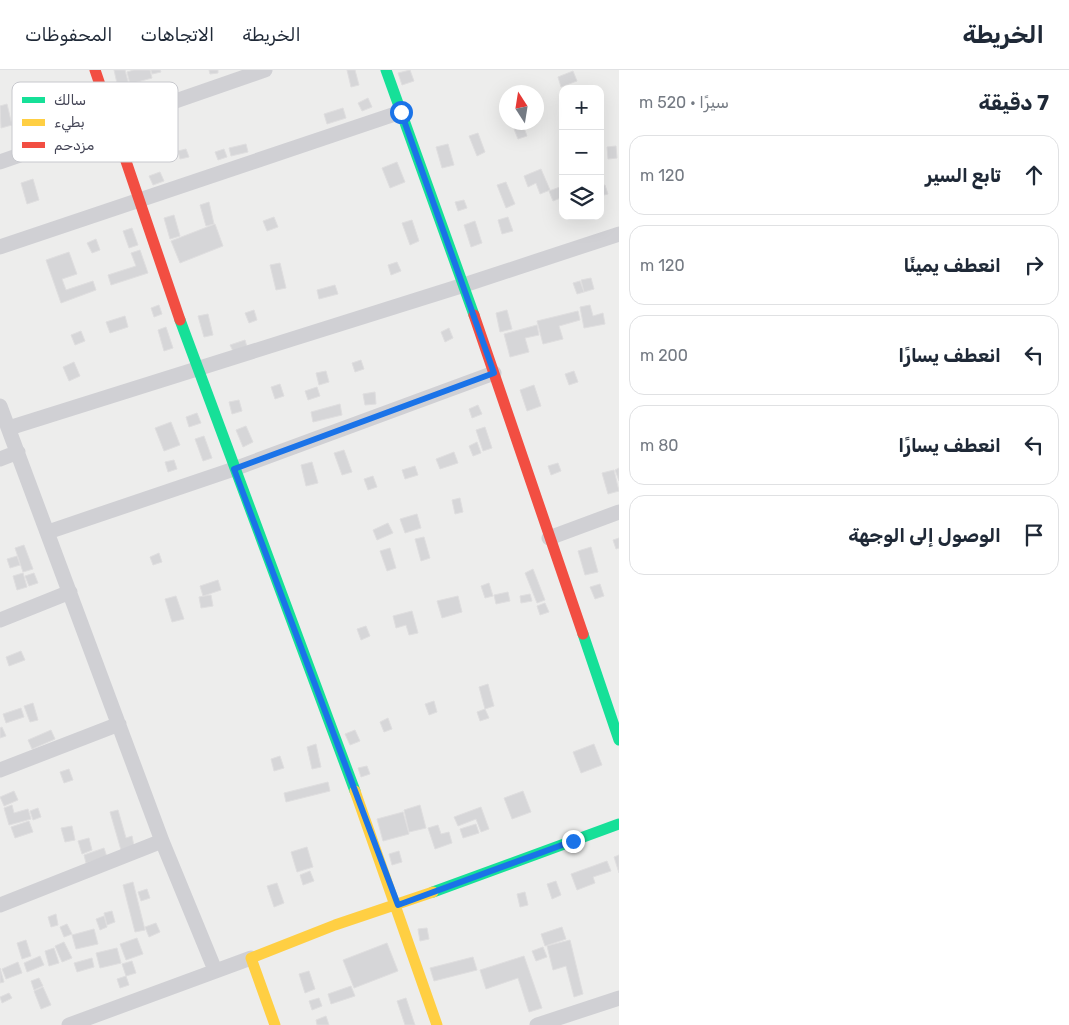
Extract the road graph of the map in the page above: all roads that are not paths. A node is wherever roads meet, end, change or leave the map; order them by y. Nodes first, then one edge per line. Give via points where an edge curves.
1 (95, 70) edge
2 (265, 70) edge
3 (386, 70) edge
4 (99, 82) edge
5 (178, 100) edge
6 (401, 112) junction
7 (12, 158) edge
8 (0, 162) edge
9 (126, 162) edge
10 (139, 200) junction
11 (619, 234) edge
12 (0, 247) edge
13 (464, 285) junction
14 (197, 369) junction
15 (494, 373) junction
16 (0, 406) edge
17 (9, 428) junction
18 (18, 452) junction
19 (0, 459) edge
20 (234, 469) junction
21 (619, 512) edge
22 (48, 532) junction
23 (549, 538) junction
24 (70, 592) junction
25 (0, 620) edge
26 (119, 724) junction
27 (619, 740) edge
28 (0, 770) edge
29 (619, 824) edge
30 (162, 841) junction
31 (0, 905) edge
32 (398, 905) junction
33 (251, 958) junction
34 (215, 970) junction
35 (619, 998) edge
36 (69, 1025) edge
37 (275, 1025) edge
38 (437, 1025) edge
39 (537, 1025) edge

1 - 4 street
2 - 5 street
3 - 6 street
6 - 10 street
6 - 13 street
7 - 8 street
9 - 10 street
10 - 12 street
10 - 14 street
11 - 13 street
13 - 14 street
13 - 15 street
14 - 17 street
14 - 20 street
15 - 20 street
15 - 23 street
16 - 17 street
17 - 18 street
18 - 19 street
18 - 22 street
20 - 22 street
20 - 32 street
21 - 23 street
22 - 24 street
23 - 27 street
24 - 25 street
24 - 26 street
26 - 28 street
26 - 30 street
29 - 32 street
30 - 31 street
30 - 34 street
32 - 33 street via 335,925
32 - 38 street
33 - 34 street
33 - 37 street
34 - 36 street
35 - 39 street

